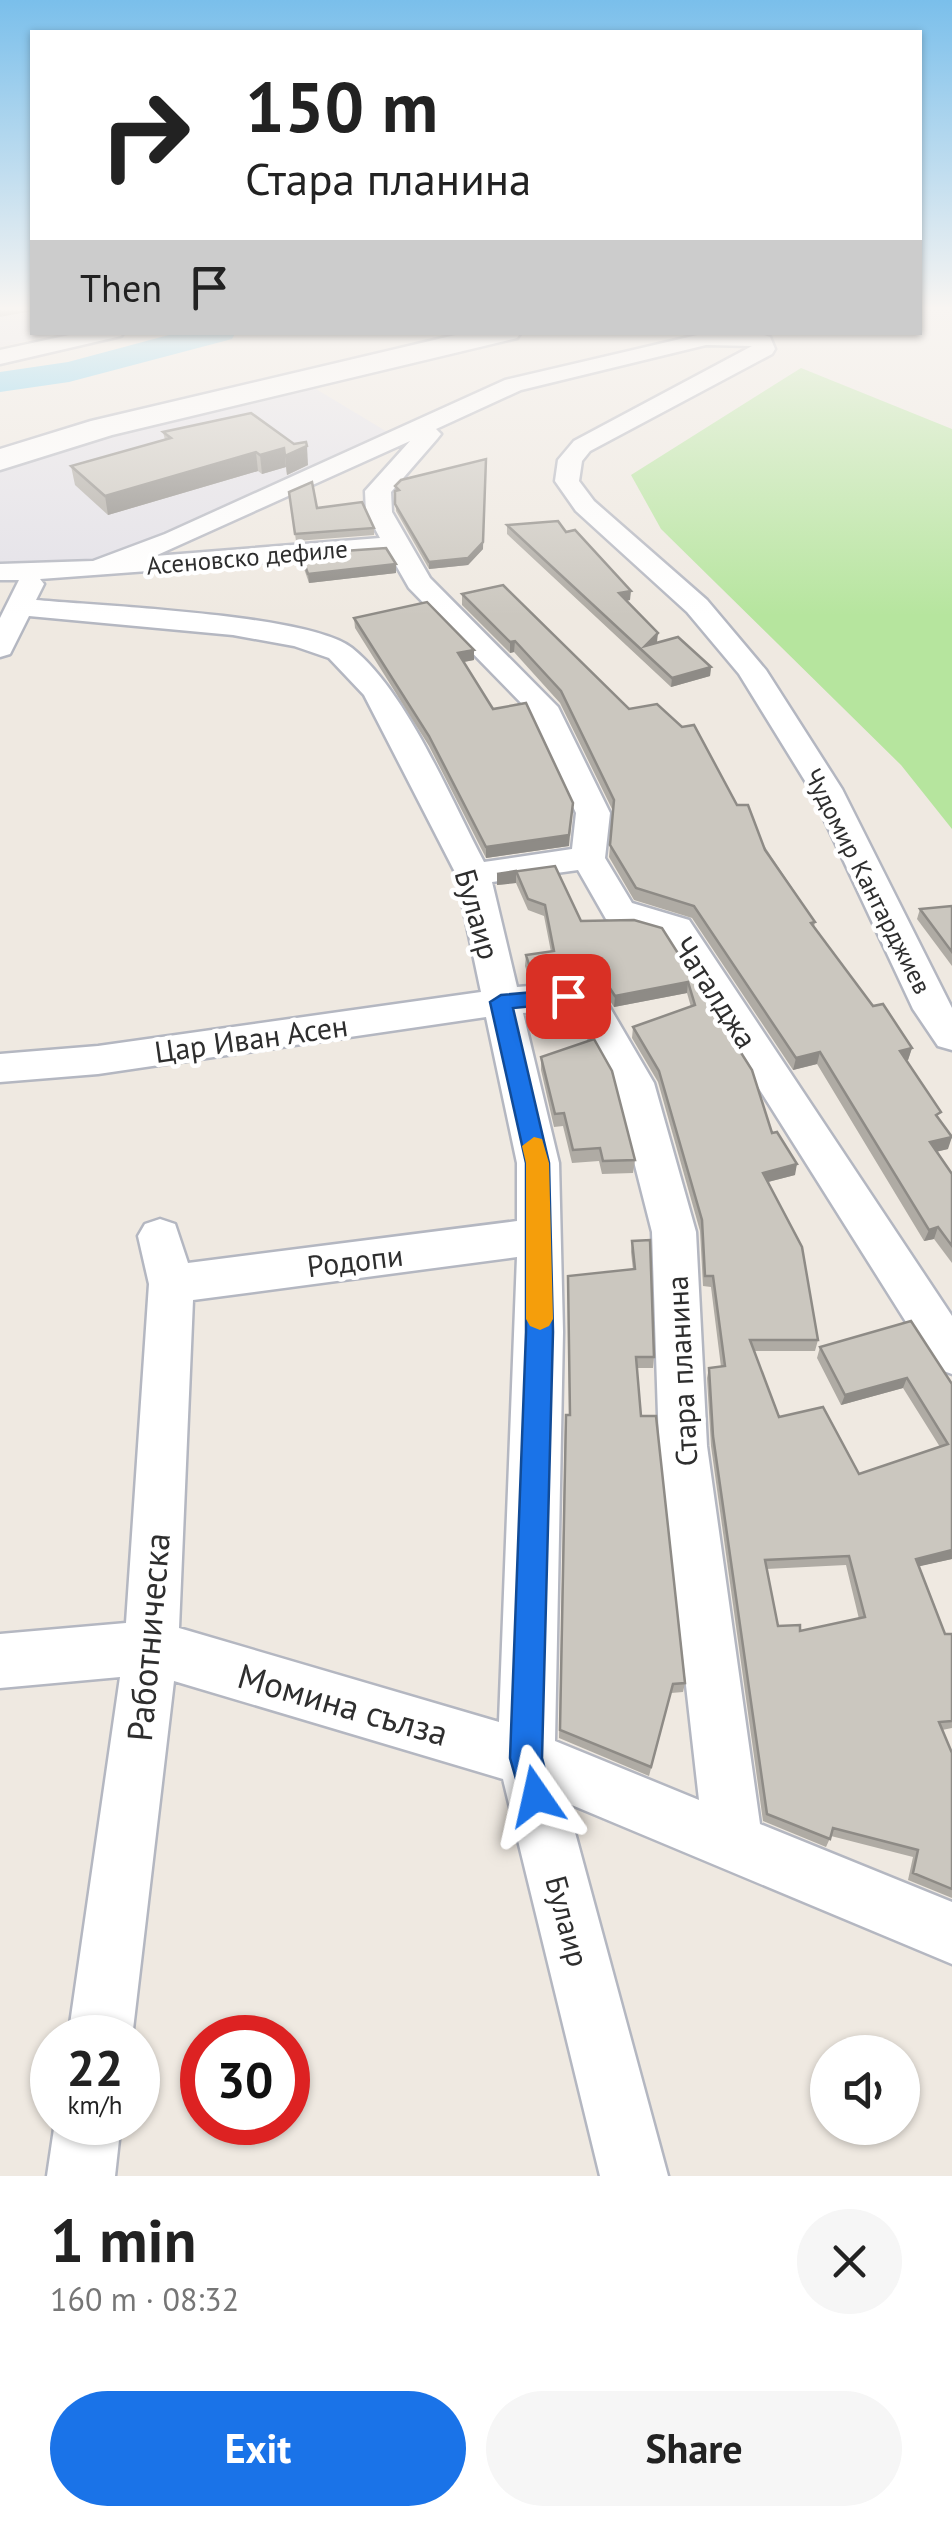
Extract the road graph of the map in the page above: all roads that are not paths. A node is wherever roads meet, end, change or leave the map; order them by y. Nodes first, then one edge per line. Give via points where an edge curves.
1 (167, 413) edge
2 (458, 413) edge
3 (642, 413) edge
4 (442, 420) junction
5 (0, 460) edge
6 (398, 544) junction
7 (96, 569) junction
8 (19, 584) edge
9 (0, 648) edge
10 (588, 858) junction
11 (473, 874) junction
12 (501, 1002) junction
13 (952, 1036) edge
14 (0, 1068) edge
15 (540, 1236) junction
16 (165, 1260) joint
17 (952, 1354) edge
18 (152, 1647) junction
19 (0, 1661) edge
20 (526, 1758) junction
21 (733, 1843) junction
22 (952, 1933) edge
23 (103, 2015) edge
24 (85, 2145) edge
25 (81, 2176) edge
26 (634, 2176) edge

1 - 5 main road
2 - 4 street, Асеновско дефиле
3 - 13 street, Чудомир Кантарджиев via 582,446 570,460 566,481 585,506 698,606 751,670 826,789 924,994
4 - 6 street via 378,491 380,512
4 - 7 street, Асеновско дефиле
6 - 7 street, Асеновско дефиле
6 - 10 street via 419,582 543,708 593,814
7 - 8 street, Асеновско дефиле
8 - 9 street
8 - 11 street, Булаир via 339,652 377,691
10 - 11 street
10 - 17 street, Чаталджа via 619,911 676,928
11 - 12 street, Булаир
12 - 14 street, Цар Иван Асен
12 - 15 street, Булаир via 538,1163
12 - 21 street, Стара планина via 568,996 589,1003 634,1083 674,1232 683,1446
15 - 16 street, Родопи
15 - 20 street, Булаир
16 - 18 street, Работническа
18 - 19 street, Момина сълза
18 - 20 street, Момина сълза
18 - 23 street, Работническа
20 - 21 street, Момина сълза
20 - 26 street, Булаир
21 - 22 street, Момина сълза
24 - 25 street

